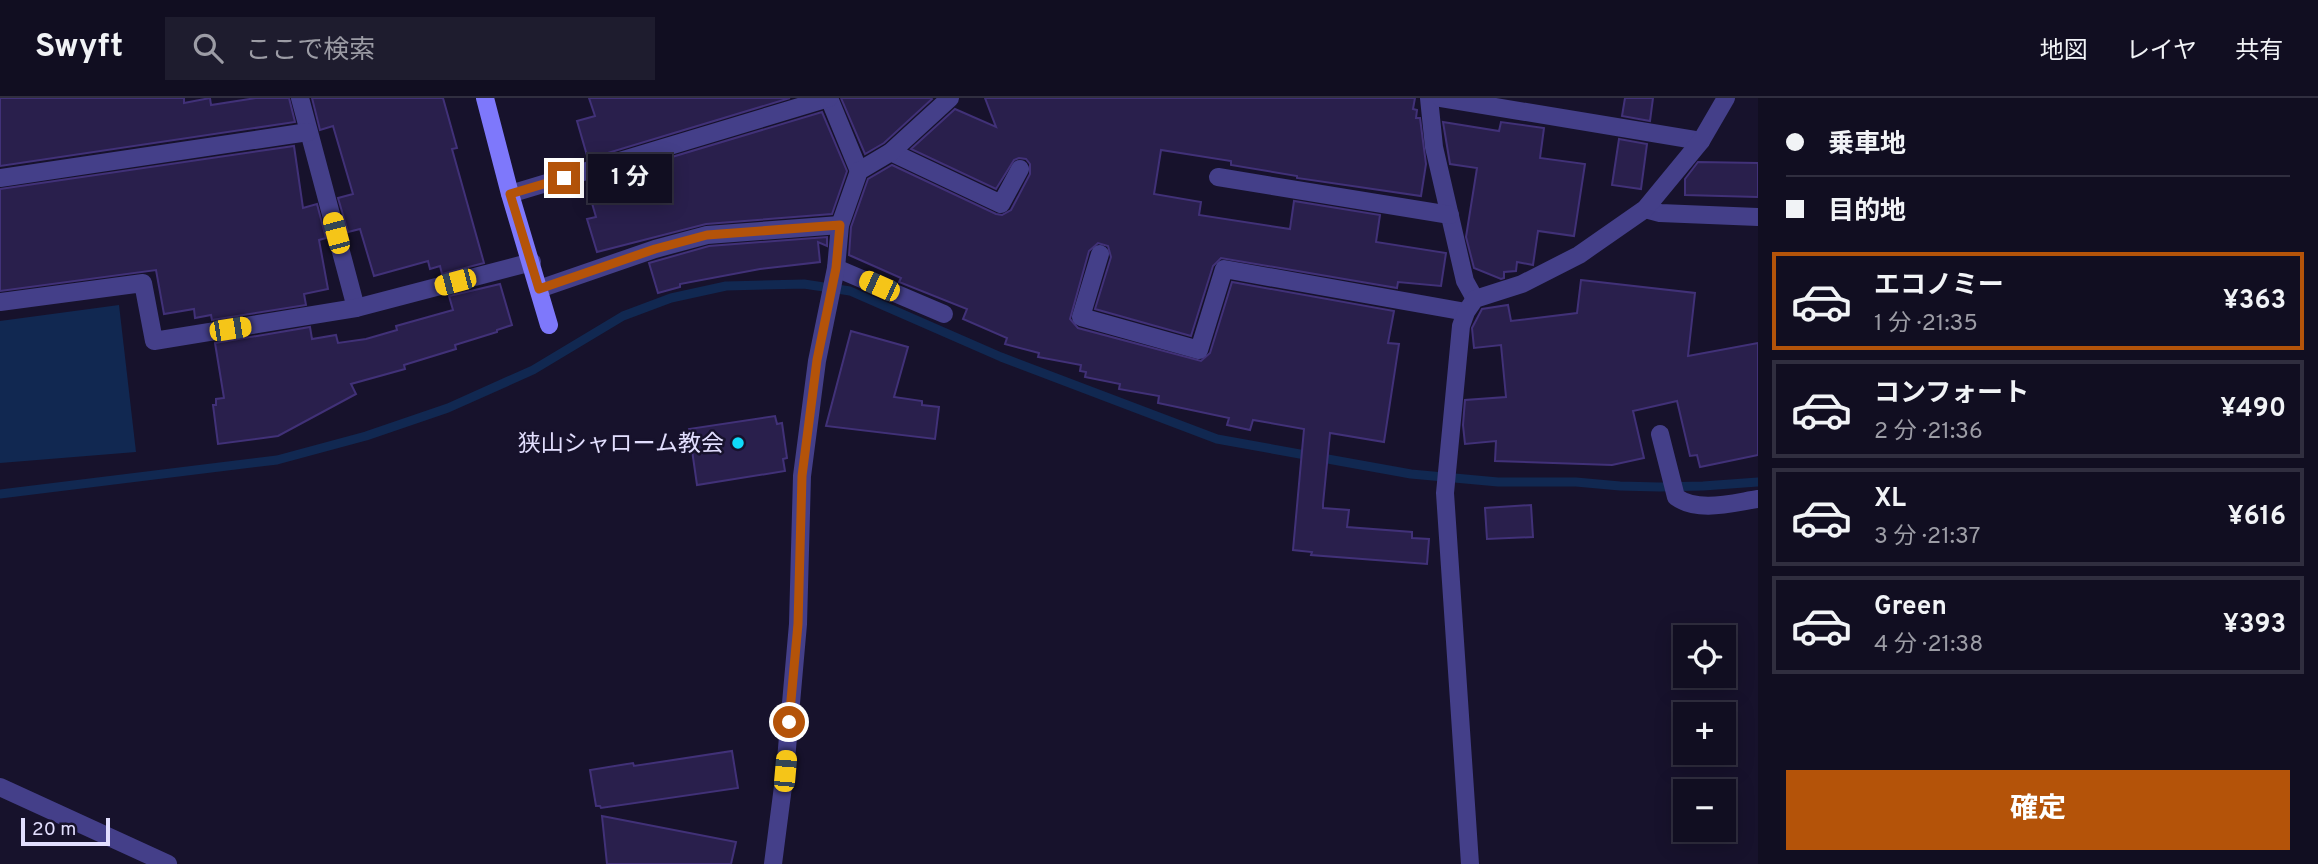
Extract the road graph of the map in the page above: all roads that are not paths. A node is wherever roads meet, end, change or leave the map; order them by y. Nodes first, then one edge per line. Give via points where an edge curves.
1 (300, 98) edge
2 (485, 98) edge
3 (829, 98) edge
4 (950, 98) edge
5 (1429, 98) edge
6 (1441, 98) edge
7 (1726, 98) edge
8 (308, 132) junction
9 (1701, 141) junction
10 (891, 152) junction
11 (1020, 169) dead end
12 (859, 171) junction
13 (1217, 177) dead end
14 (0, 178) edge
15 (510, 194) junction
16 (1645, 209) junction
17 (1450, 215) junction
18 (1758, 217) edge
19 (840, 225) junction
20 (1100, 254) dead end
21 (532, 262) junction
22 (836, 268) junction
23 (539, 289) junction
24 (0, 302) edge
25 (1470, 306) junction
26 (356, 308) junction
27 (944, 314) dead end
28 (549, 325) dead end
29 (1660, 434) dead end
30 (1758, 499) edge
31 (0, 787) edge
32 (168, 864) edge
33 (773, 864) edge
34 (1470, 864) edge

1 - 8 street
2 - 15 street
3 - 12 street
3 - 15 street
4 - 10 street
5 - 17 street via 1434,147
6 - 9 street
7 - 9 street
8 - 14 street
8 - 26 street
9 - 16 street
10 - 11 street via 1001,204
10 - 12 street
12 - 19 street
13 - 17 street
15 - 21 street
16 - 18 street
16 - 25 street via 1579,255
17 - 25 street
19 - 22 street
19 - 23 street via 707,235
20 - 25 street via 1081,317 1199,350 1224,269
21 - 23 street
21 - 26 street
22 - 27 street
22 - 33 street via 817,360 802,476 798,624
23 - 28 street
24 - 26 street via 144,282 154,341
25 - 34 street via 1461,326 1445,494
29 - 30 street via 1676,497 1687,505
31 - 32 street

